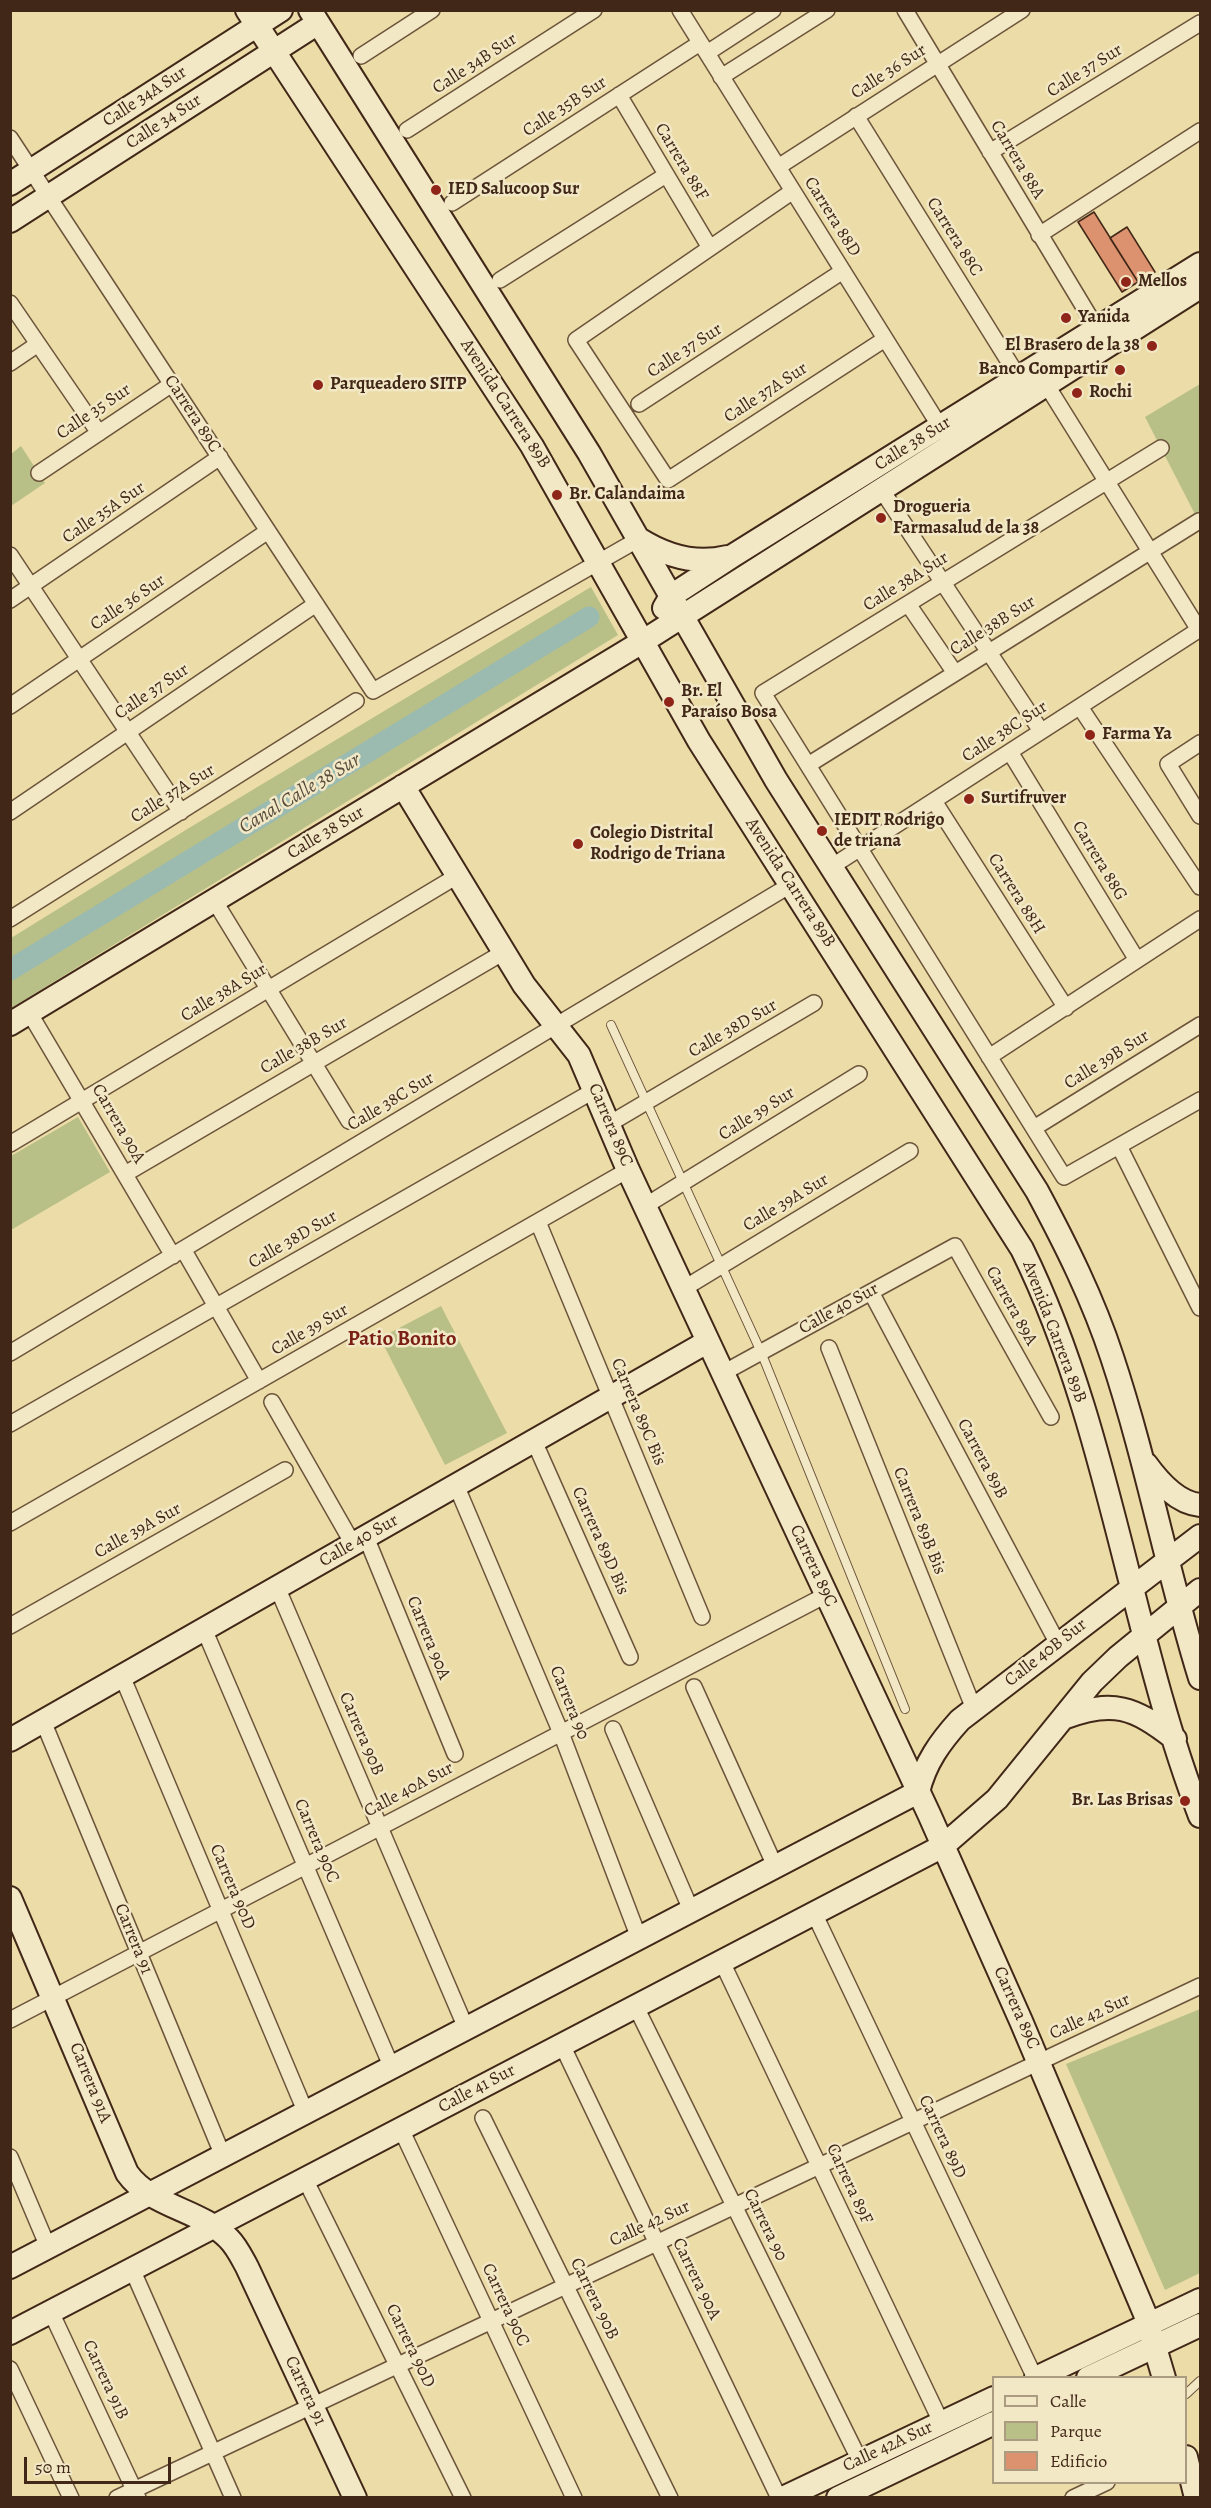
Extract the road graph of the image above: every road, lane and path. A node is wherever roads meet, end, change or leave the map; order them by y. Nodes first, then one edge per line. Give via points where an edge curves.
1 (281, 10) edge
2 (432, 10) edge
3 (594, 10) edge
4 (680, 10) edge
5 (774, 10) edge
6 (827, 10) edge
7 (905, 10) edge
8 (1022, 10) edge
9 (314, 17) edge
10 (252, 18) edge
11 (1200, 23) edge
12 (703, 48) junction
13 (274, 51) junction
14 (361, 56) dead end
15 (937, 65) junction
16 (722, 76) junction
17 (619, 95) junction
18 (856, 116) junction
19 (407, 130) dead end
20 (1200, 131) edge
21 (10, 138) edge
22 (990, 152) junction
23 (778, 167) junction
24 (32, 171) junction
25 (666, 175) junction
26 (10, 184) edge
27 (793, 191) junction
28 (48, 196) junction
29 (452, 203) dead end
30 (10, 221) edge
31 (1039, 235) junction
32 (710, 248) junction
33 (1200, 264) edge
34 (843, 271) junction
35 (500, 280) dead end
36 (1200, 286) edge
37 (10, 303) edge
38 (1097, 329) junction
39 (885, 339) junction
40 (38, 344) junction
41 (10, 363) edge
42 (1019, 378) junction
43 (172, 384) junction
44 (1046, 384) junction
45 (639, 404) dead end
46 (99, 433) junction
47 (945, 436) junction
48 (1161, 448) dead end
49 (220, 457) junction
50 (39, 473) dead end
51 (1107, 481) junction
52 (881, 489) junction
53 (1199, 521) dead end
54 (268, 531) junction
55 (639, 539) junction
56 (1151, 551) junction
57 (10, 555) edge
58 (734, 555) junction
59 (599, 562) junction
60 (943, 582) junction
61 (31, 586) junction
62 (671, 596) junction
63 (10, 600) edge
64 (316, 604) junction
65 (908, 604) junction
66 (681, 616) junction
67 (1200, 629) edge
68 (642, 642) junction
69 (989, 652) junction
70 (80, 659) junction
71 (955, 673) junction
72 (356, 701) dead end
73 (10, 706) edge
74 (1080, 707) junction
75 (1041, 731) junction
76 (128, 732) junction
77 (1200, 743) edge
78 (1010, 752) junction
79 (808, 765) junction
80 (403, 786) junction
81 (934, 801) junction
82 (10, 812) edge
83 (181, 812) junction
84 (1200, 816) edge
85 (860, 849) junction
86 (831, 867) junction
87 (458, 876) junction
88 (792, 884) junction
89 (1200, 887) edge
90 (214, 900) junction
91 (10, 919) edge
92 (1200, 919) edge
93 (504, 952) junction
94 (1137, 960) junction
95 (268, 989) junction
96 (814, 1004) dead end
97 (1066, 1008) junction
98 (20, 1018) edge
99 (611, 1025) dead end
100 (1200, 1025) edge
101 (556, 1026) junction
102 (989, 1057) junction
103 (313, 1063) junction
104 (859, 1074) dead end
105 (595, 1090) junction
106 (82, 1101) junction
107 (646, 1102) junction
108 (1199, 1106) edge
109 (349, 1121) dead end
110 (609, 1124) junction
111 (1034, 1128) junction
112 (10, 1144) edge
113 (1119, 1146) junction
114 (910, 1151) dead end
115 (628, 1170) junction
116 (125, 1174) junction
117 (682, 1182) junction
118 (645, 1206) junction
119 (538, 1222) junction
120 (955, 1246) joint
121 (178, 1252) junction
122 (721, 1266) junction
123 (683, 1289) junction
124 (871, 1292) junction
125 (216, 1306) junction
126 (1200, 1308) edge
127 (707, 1342) junction
128 (829, 1348) dead end
129 (761, 1352) junction
130 (10, 1353) edge
131 (723, 1373) junction
132 (259, 1381) junction
133 (611, 1397) junction
134 (272, 1402) dead end
135 (1051, 1417) dead end
136 (10, 1424) edge
137 (534, 1440) junction
138 (1139, 1454) junction
139 (285, 1470) dead end
140 (456, 1485) junction
141 (1200, 1505) edge
142 (10, 1523) edge
143 (1200, 1536) edge
144 (360, 1540) junction
145 (1167, 1561) junction
146 (277, 1587) junction
147 (1130, 1588) junction
148 (1200, 1590) edge
149 (826, 1594) junction
150 (1180, 1606) junction
151 (702, 1617) dead end
152 (10, 1626) edge
153 (204, 1629) junction
154 (1143, 1636) junction
155 (1058, 1644) junction
156 (630, 1657) dead end
157 (122, 1676) junction
158 (1200, 1678) edge
159 (694, 1687) dead end
160 (905, 1709) dead end
161 (974, 1709) junction
162 (1061, 1719) junction
163 (44, 1721) junction
164 (613, 1729) dead end
165 (561, 1733) junction
166 (1175, 1739) junction
167 (10, 1740) edge
168 (455, 1754) dead end
169 (918, 1792) junction
170 (1200, 1816) edge
171 (380, 1828) junction
172 (943, 1846) junction
173 (305, 1866) junction
174 (775, 1866) junction
175 (10, 1898) edge
176 (691, 1910) junction
177 (220, 1911) junction
178 (814, 1913) junction
179 (639, 1938) junction
180 (139, 1953) junction
181 (722, 1962) junction
182 (1200, 1986) edge
183 (55, 1997) junction
184 (636, 2007) junction
185 (10, 2020) edge
186 (466, 2028) junction
187 (562, 2045) junction
188 (1040, 2062) junction
189 (392, 2068) junction
190 (306, 2112) junction
191 (483, 2118) dead end
192 (913, 2122) junction
193 (401, 2129) junction
194 (223, 2156) junction
195 (10, 2157) edge
196 (819, 2166) junction
197 (305, 2179) junction
198 (149, 2195) junction
199 (734, 2206) junction
200 (214, 2227) junction
201 (657, 2242) junction
202 (48, 2247) junction
203 (10, 2267) edge
204 (132, 2269) junction
205 (566, 2286) junction
206 (1200, 2300) edge
207 (51, 2312) junction
208 (491, 2321) junction
209 (1148, 2324) junction
210 (1200, 2325) edge
211 (10, 2333) edge
212 (1156, 2345) junction
213 (397, 2365) junction
214 (10, 2369) edge
215 (1034, 2376) edge
216 (1039, 2376) edge
217 (1092, 2376) edge
218 (1164, 2376) edge
219 (1200, 2381) edge
220 (1187, 2392) edge
221 (992, 2397) edge
222 (312, 2405) junction
223 (941, 2422) junction
224 (992, 2423) edge
225 (213, 2452) junction
226 (860, 2461) junction
227 (1187, 2464) edge
228 (1103, 2484) edge
229 (136, 2493) edge
230 (71, 2498) edge
231 (117, 2498) edge
232 (233, 2498) edge
233 (355, 2498) edge
234 (463, 2498) edge
235 (574, 2498) edge
236 (670, 2498) edge
237 (781, 2498) edge
238 (838, 2498) edge
239 (1072, 2498) edge
240 (1196, 2498) edge

1 - 10 street, Calle 34A Sur
2 - 14 street
3 - 19 street, Calle 34B Sur
4 - 12 street, Carrera 88D
5 - 12 street, Calle 35B Sur
6 - 16 street
7 - 15 street, Carrera 88A
8 - 15 street, Calle 36 Sur
9 - 13 street, Calle 34 Sur
9 - 55 street
10 - 13 street, Avenida Carrera 89B
10 - 24 street, Calle 34A Sur
11 - 22 street, Calle 37 Sur
12 - 16 street, Carrera 88D
12 - 17 street, Calle 35B Sur
13 - 28 street, Calle 34 Sur
13 - 59 street, Avenida Carrera 89B via 532,446
15 - 18 street, Calle 36 Sur
15 - 22 street, Carrera 88A
16 - 23 street, Carrera 88D
17 - 25 street, Carrera 88F
17 - 29 street, Calle 35B Sur
18 - 23 street, Calle 36 Sur
18 - 42 street, Carrera 88C
20 - 31 street
21 - 24 street, Carrera 89C
22 - 31 street, Carrera 88A
23 - 27 street, Carrera 88D
24 - 26 street, Calle 34A Sur
24 - 28 street, Carrera 89C
25 - 32 street, Carrera 88F
25 - 35 street
27 - 32 street
27 - 34 street, Carrera 88D
28 - 30 street, Calle 34 Sur
28 - 43 street, Carrera 89C
31 - 38 street, Carrera 88A
32 - 39 street, Calle 37A Sur via 576,339 668,480
33 - 38 street, Calle 38 Sur
34 - 39 street, Carrera 88D
34 - 45 street, Calle 37 Sur
36 - 44 street, Calle 38 Sur
37 - 40 street
38 - 42 street, Calle 38 Sur
39 - 47 street, Carrera 88D
40 - 41 street
40 - 46 street
42 - 47 street, Calle 38 Sur
43 - 46 street, Calle 35 Sur
43 - 49 street, Carrera 89C
44 - 47 street, Calle 38 Sur
44 - 51 street
46 - 50 street, Calle 35 Sur
47 - 52 street, Calle 38 Sur
47 - 58 street, Calle 38 Sur
48 - 51 street, Calle 38A Sur
49 - 54 street, Carrera 89C
49 - 61 street, Calle 35A Sur
51 - 56 street
51 - 60 street, Calle 38A Sur
52 - 60 street
52 - 66 street, Calle 38 Sur
53 - 56 street, Calle 38B Sur
54 - 64 street, Carrera 89C
54 - 70 street, Calle 36 Sur
55 - 58 street via 678,558 706,560
55 - 59 street
55 - 62 street
56 - 67 street
56 - 69 street, Calle 38B Sur
57 - 61 street
58 - 62 street, Calle 38 Sur
59 - 64 street, Carrera 89C via 373,691
59 - 68 street, Avenida Carrera 89B
60 - 65 street, Calle 38A Sur
60 - 69 street
61 - 63 street, Calle 35A Sur
61 - 70 street
62 - 66 street
62 - 68 street, Calle 38 Sur
64 - 76 street, Calle 37 Sur
65 - 71 street
65 - 79 street, Calle 38A Sur via 763,693
66 - 68 street, Calle 38 Sur
66 - 86 street
67 - 74 street, Calle 38C Sur
68 - 80 street, Calle 38 Sur
68 - 88 street, Avenida Carrera 89B via 699,741
69 - 71 street, Calle 38B Sur
69 - 75 street
70 - 73 street, Calle 36 Sur
70 - 76 street
71 - 79 street, Calle 38B Sur
72 - 83 street, Calle 37A Sur
74 - 75 street, Calle 38C Sur
74 - 89 street
75 - 78 street, Calle 38C Sur
76 - 82 street, Calle 37 Sur
76 - 83 street
77 - 84 street via 1168,764
78 - 81 street, Calle 38C Sur
78 - 94 street, Carrera 88G
79 - 85 street
80 - 87 street, Carrera 89C
80 - 90 street, Calle 38 Sur
81 - 85 street, Calle 38C Sur
81 - 97 street, Carrera 88H
83 - 91 street, Calle 37A Sur
85 - 86 street, Calle 38C Sur
85 - 102 street
86 - 138 street via 1025,1173 1065,1243 1112,1358
87 - 93 street, Carrera 89C
87 - 95 street, Calle 38A Sur
88 - 101 street, Calle 38C Sur
88 - 147 street, Avenida Carrera 89B via 1001,1214 1043,1292 1083,1404
90 - 95 street
90 - 98 street, Calle 38 Sur
92 - 94 street
93 - 101 street, Carrera 89C
93 - 103 street, Calle 38B Sur
94 - 97 street
95 - 103 street
95 - 106 street, Calle 38A Sur
96 - 107 street, Calle 38D Sur
97 - 102 street
98 - 106 street, Carrera 90A
99 - 107 lane
100 - 111 street, Calle 39B Sur
101 - 105 street, Carrera 89C via 579,1055
101 - 121 street, Calle 38C Sur
102 - 111 street
103 - 109 street
103 - 116 street, Calle 38B Sur
104 - 117 street, Calle 39 Sur
105 - 110 street, Carrera 89C
105 - 125 street, Calle 38D Sur
106 - 112 street, Calle 38A Sur
106 - 116 street, Carrera 90A
107 - 110 street, Calle 38D Sur
107 - 117 lane
108 - 113 street
110 - 115 street, Carrera 89C
111 - 113 street via 1064,1177
113 - 126 street
114 - 122 street, Calle 39A Sur
115 - 118 street, Carrera 89C
115 - 119 street, Calle 39 Sur
116 - 121 street, Carrera 90A
117 - 118 street, Calle 39 Sur
117 - 122 lane
118 - 123 street, Carrera 89C
119 - 132 street, Calle 39 Sur
119 - 133 street, Carrera 89C Bis
120 - 124 street, Calle 40 Sur
120 - 135 street, Carrera 89A
121 - 125 street, Carrera 90A
121 - 130 street, Calle 38C Sur
122 - 123 street, Calle 39A Sur
122 - 129 lane
123 - 127 street, Carrera 89C
124 - 129 street, Calle 40 Sur
124 - 155 street, Carrera 89B
125 - 132 street, Carrera 90A
125 - 136 street, Calle 38D Sur
127 - 131 street, Carrera 89C
127 - 133 street, Calle 40 Sur
128 - 161 street, Carrera 89B Bis
129 - 131 street, Calle 40 Sur
129 - 160 lane
131 - 149 street, Carrera 89C
132 - 142 street, Calle 39 Sur
133 - 137 street, Calle 40 Sur
133 - 151 street, Carrera 89C Bis
134 - 144 street, Carrera 90A
137 - 140 street, Calle 40 Sur
137 - 156 street, Carrera 89D Bis
138 - 141 street via 1164,1486 1179,1498
138 - 145 street
139 - 152 street, Calle 39A Sur
140 - 144 street, Calle 40 Sur
140 - 165 street, Carrera 90
143 - 145 street, Calle 40B Sur
144 - 146 street, Calle 40 Sur
144 - 168 street, Carrera 90A
145 - 147 street, Calle 40B Sur
145 - 150 street
146 - 153 street, Calle 40 Sur
146 - 171 street, Carrera 90B
147 - 154 street, Avenida Carrera 89B
147 - 155 street, Calle 40B Sur
148 - 150 street
149 - 165 street, Calle 40A Sur
149 - 169 street, Carrera 89C
150 - 154 street
150 - 158 street
153 - 157 street, Calle 40 Sur
153 - 173 street, Carrera 90C
154 - 162 street via 1092,1682
154 - 166 street, Avenida Carrera 89B
155 - 161 street, Calle 40B Sur
157 - 163 street, Calle 40 Sur
157 - 177 street, Carrera 90D
159 - 174 street
161 - 169 street, Calle 40B Sur via 931,1757
162 - 166 street via 1098,1707 1116,1707 1147,1718
162 - 172 street via 997,1799
163 - 167 street, Calle 40 Sur
163 - 180 street, Carrera 91
164 - 176 street
165 - 171 street, Calle 40A Sur
165 - 179 street, Carrera 90
166 - 170 street, Avenida Carrera 89B
169 - 172 street, Carrera 89C
169 - 174 street
171 - 173 street, Calle 40A Sur
171 - 186 street, Carrera 90B
172 - 178 street, Calle 41 Sur
172 - 188 street, Carrera 89C
173 - 177 street, Calle 40A Sur
173 - 189 street, Carrera 90C
174 - 176 street
175 - 183 street, Carrera 91A
176 - 179 street
177 - 180 street, Calle 40A Sur
177 - 190 street, Carrera 90D
178 - 181 street, Calle 41 Sur
178 - 192 street, Carrera 89D
179 - 186 street
180 - 183 street, Calle 40A Sur
180 - 194 street, Carrera 91
181 - 184 street, Calle 41 Sur
181 - 196 street, Carrera 89F
182 - 188 street, Calle 42 Sur
183 - 185 street, Calle 40A Sur
183 - 198 street, Carrera 91A via 127,2173
184 - 187 street, Calle 41 Sur
184 - 199 street, Carrera 90
186 - 189 street
187 - 193 street, Calle 41 Sur
187 - 201 street, Carrera 90A
188 - 192 street, Calle 42 Sur
188 - 209 street, Carrera 89C
189 - 190 street
190 - 194 street
191 - 205 street, Carrera 90B
192 - 196 street, Calle 42 Sur
192 - 215 street, Carrera 89D
193 - 197 street, Calle 41 Sur
193 - 208 street, Carrera 90C
194 - 198 street
195 - 202 street
196 - 199 street, Calle 42 Sur
196 - 223 street, Carrera 89F
197 - 200 street, Calle 41 Sur
197 - 213 street, Carrera 90D
198 - 200 street, Carrera 91A
198 - 202 street
199 - 201 street, Calle 42 Sur
199 - 226 street, Carrera 90
200 - 204 street, Calle 41 Sur
200 - 222 street, Carrera 91 via 230,2240 247,2267
201 - 205 street, Calle 42 Sur
201 - 237 street, Carrera 90A
202 - 203 street
204 - 207 street, Calle 41 Sur
204 - 225 street
205 - 208 street, Calle 42 Sur
205 - 236 street, Carrera 90B
206 - 209 street
207 - 211 street, Calle 41 Sur
207 - 229 street, Carrera 91B
208 - 213 street, Calle 42 Sur
208 - 235 street, Carrera 90C
209 - 212 street, Carrera 89C
209 - 216 street
210 - 212 street
212 - 217 street
212 - 218 street, Carrera 89C
213 - 222 street, Calle 42 Sur
213 - 234 street, Carrera 90D
214 - 230 street
219 - 220 lane
221 - 223 street, Calle 42A Sur
222 - 225 street, Calle 42 Sur
222 - 233 street, Carrera 91
223 - 226 street, Calle 42A Sur
224 - 238 street, Calle 42A Sur
225 - 229 street, Calle 42 Sur
225 - 232 street
226 - 237 street, Calle 42A Sur
227 - 240 street
228 - 239 street
229 - 231 street, Calle 42 Sur

